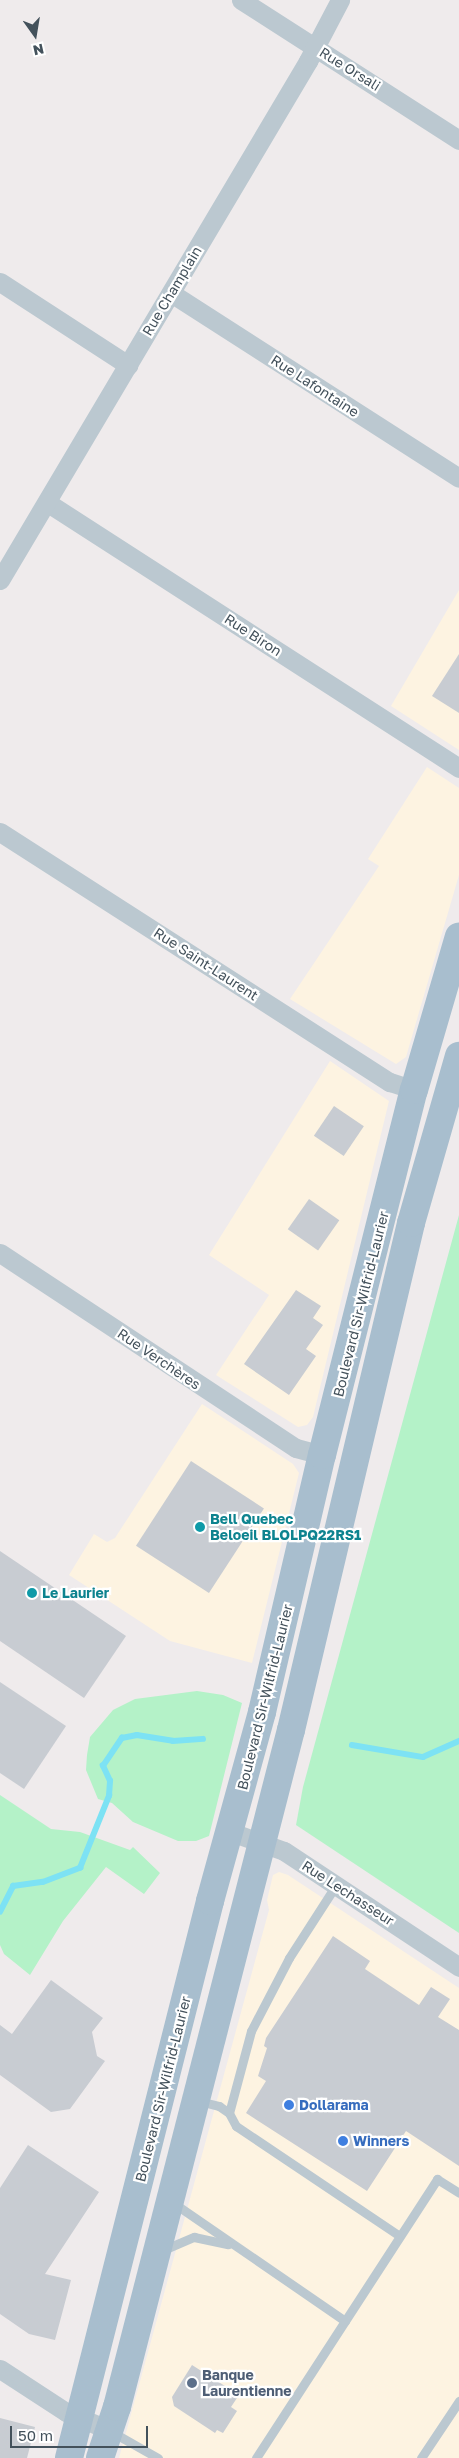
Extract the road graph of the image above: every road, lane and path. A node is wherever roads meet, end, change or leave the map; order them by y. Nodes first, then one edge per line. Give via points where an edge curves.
1 (241, 0) edge
2 (340, 0) edge
3 (316, 47) junction
4 (459, 140) edge
5 (0, 282) edge
6 (171, 293) junction
7 (128, 365) junction
8 (459, 478) edge
9 (48, 503) junction
10 (0, 580) edge
11 (459, 768) edge
12 (0, 832) edge
13 (459, 936) edge
14 (459, 1056) edge
15 (414, 1090) junction
16 (0, 1253) edge
17 (322, 1456) junction
18 (231, 1832) junction
19 (260, 1841) junction
20 (336, 1885) junction
21 (459, 1967) edge
22 (195, 2100) junction
23 (229, 2113) junction
24 (459, 2194) edge
25 (169, 2201) junction
26 (400, 2236) junction
27 (231, 2245) junction
28 (156, 2254) junction
29 (345, 2321) junction
30 (0, 2369) edge
31 (459, 2400) edge
32 (80, 2419) junction
33 (109, 2430) junction
34 (69, 2458) edge
35 (100, 2458) edge
36 (158, 2458) edge
37 (256, 2458) edge
38 (421, 2458) edge

1 - 3 street, Rue Orsali
2 - 3 street, Rue Champlain
3 - 4 street, Rue Orsali
3 - 6 street, Rue Champlain
5 - 7 street
6 - 7 street, Rue Champlain
6 - 8 street, Rue Lafontaine
7 - 9 street, Rue Champlain
9 - 10 street, Rue Champlain
9 - 11 street, Rue Biron
12 - 15 street, Rue Saint-Laurent via 390,1082
13 - 15 main road, Boulevard Sir-Wilfrid-Laurier
14 - 19 main road via 411,1223 291,1730
15 - 17 main road, Boulevard Sir-Wilfrid-Laurier
16 - 17 street, Rue Verchères via 296,1448
17 - 18 main road, Boulevard Sir-Wilfrid-Laurier
18 - 19 street, Rue Lechasseur
18 - 32 main road, Boulevard Sir-Wilfrid-Laurier via 210,1902
19 - 20 street, Rue Lechasseur via 281,1849
19 - 22 main road
20 - 21 street, Rue Lechasseur
20 - 23 lane via 289,1958 251,2031
22 - 23 lane via 220,2106
22 - 25 main road
23 - 26 lane via 236,2126
24 - 26 lane via 437,2179
25 - 27 lane via 216,2230
25 - 28 main road
26 - 29 lane
27 - 28 lane via 194,2237
27 - 29 lane
28 - 33 main road
29 - 37 lane
30 - 32 street
31 - 38 lane
32 - 33 street
32 - 34 main road, Boulevard Sir-Wilfrid-Laurier
33 - 35 main road
33 - 36 lane

